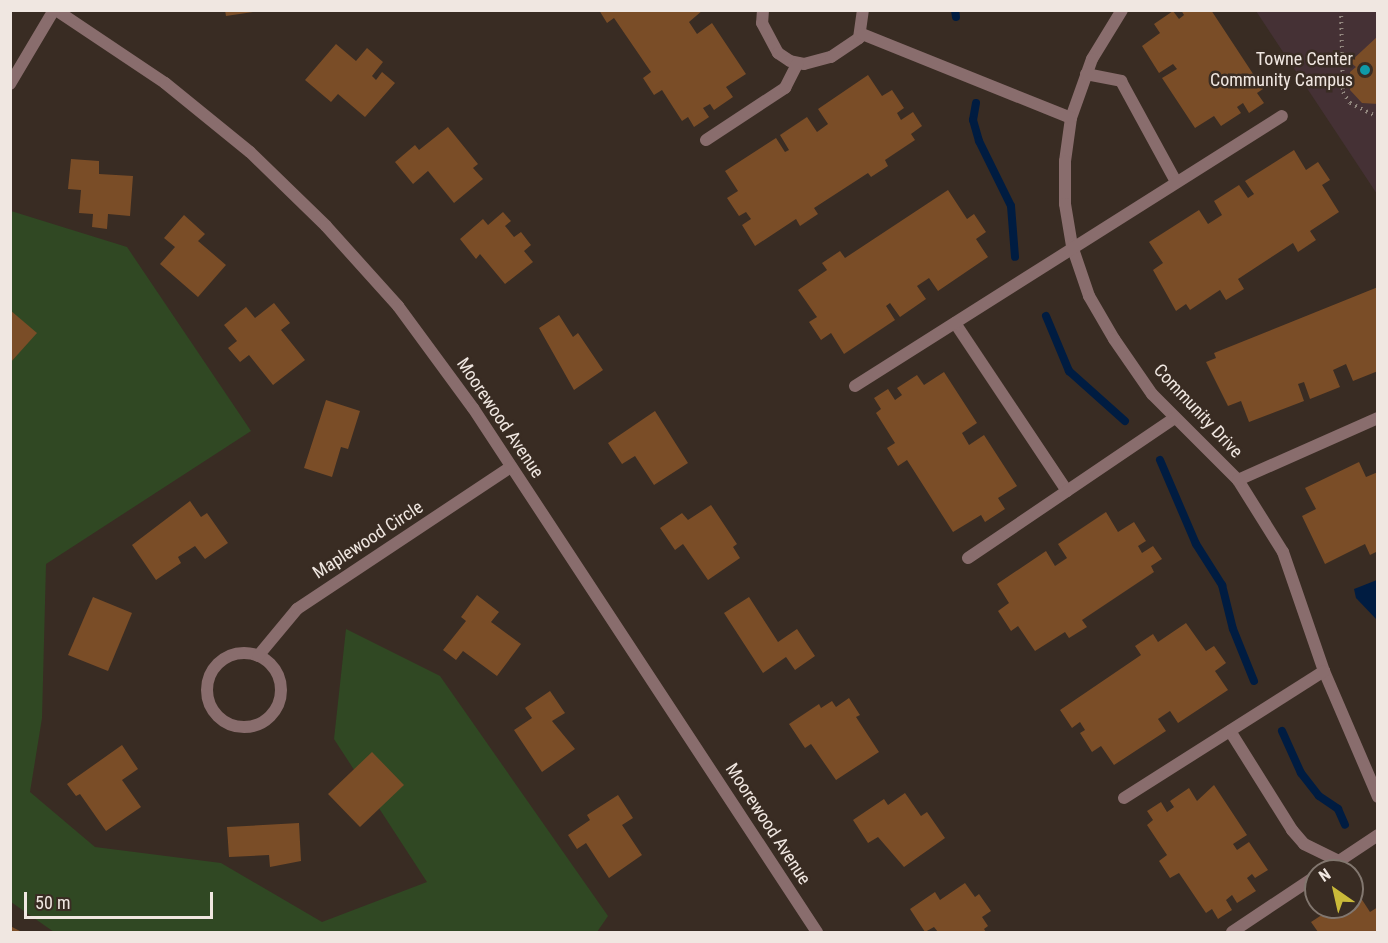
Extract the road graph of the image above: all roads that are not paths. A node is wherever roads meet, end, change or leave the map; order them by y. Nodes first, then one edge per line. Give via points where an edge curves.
1 (55, 10) edge
2 (763, 10) edge
3 (863, 10) edge
4 (1122, 10) edge
5 (862, 34) junction
6 (798, 63) junction
7 (1086, 74) junction
8 (10, 84) edge
9 (1282, 116) dead end
10 (1071, 118) junction
11 (706, 140) dead end
12 (1176, 182) junction
13 (1072, 246) junction
14 (956, 322) junction
15 (855, 386) dead end
16 (1175, 418) junction
17 (1377, 418) edge
18 (511, 467) junction
19 (1238, 480) junction
20 (1067, 491) junction
21 (968, 558) dead end
22 (258, 656) junction
23 (1324, 671) junction
24 (1230, 731) junction
25 (1377, 797) edge
26 (1124, 798) dead end
27 (1377, 835) edge
28 (1335, 859) edge
29 (1342, 859) edge
30 (1304, 884) edge
31 (818, 933) edge
32 (1232, 933) edge

1 - 8 street
1 - 18 street, Moorewood Avenue via 165,83 250,152 306,205 411,322
2 - 6 street via 762,23 778,53
3 - 5 street
4 - 7 street, Community Drive
5 - 6 street via 831,57 816,63
5 - 10 street
6 - 11 street via 785,88
7 - 10 street, Community Drive
7 - 12 street via 1121,81
9 - 12 street
10 - 13 street, Community Drive via 1065,182
12 - 13 street
13 - 14 street
13 - 16 street, Community Drive via 1089,296 1114,339 1152,394
14 - 15 street
14 - 20 street
16 - 19 street, Community Drive
16 - 20 street
17 - 19 street
18 - 22 street, Maplewood Circle via 297,609
18 - 31 street, Moorewood Avenue
19 - 23 street, Community Drive via 1283,552
20 - 21 street
22 - 22 street via 226,657 211,673 207,694 210,705 215,714 234,726 245,727 266,720 279,702 279,681 268,662
23 - 24 street
23 - 25 street, Community Drive
24 - 26 street
24 - 28 street via 1292,830 1304,844
27 - 29 street
30 - 32 street

